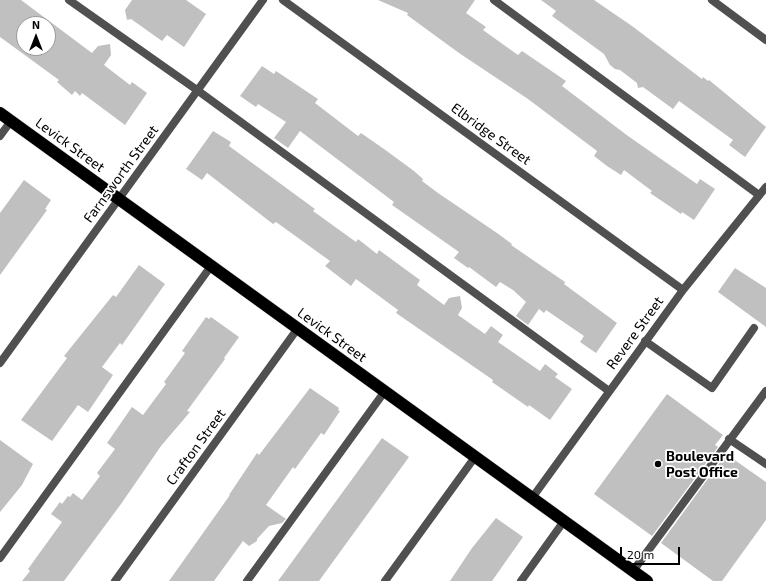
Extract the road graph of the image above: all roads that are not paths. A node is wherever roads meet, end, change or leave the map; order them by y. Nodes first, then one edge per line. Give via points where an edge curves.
1 (69, 0) edge
2 (263, 0) edge
3 (283, 0) edge
4 (494, 0) edge
5 (712, 0) edge
6 (766, 40) edge
7 (197, 90) junction
8 (0, 113) edge
9 (11, 121) junction
10 (0, 136) edge
11 (766, 187) edge
12 (760, 195) junction
13 (119, 199) junction
14 (211, 266) junction
15 (682, 290) junction
16 (298, 328) junction
17 (754, 328) dead end
18 (645, 341) junction
19 (0, 363) edge
20 (385, 391) junction
21 (609, 391) junction
22 (766, 391) edge
23 (729, 440) junction
24 (475, 457) junction
25 (765, 461) edge
26 (532, 498) junction
27 (564, 521) junction
28 (0, 558) edge
29 (633, 571) junction
30 (116, 581) edge
31 (247, 581) edge
32 (385, 581) edge
33 (521, 581) edge
34 (647, 581) edge

1 - 7 street
2 - 7 street, Farnsworth Street
3 - 15 street, Elbridge Street
4 - 12 street
5 - 6 street
7 - 13 street, Farnsworth Street
7 - 21 street
8 - 9 highway, Levick Street
9 - 10 street
9 - 13 highway, Levick Street
11 - 12 street, Revere Street
12 - 15 street, Revere Street
13 - 14 highway, Levick Street
13 - 19 street, Farnsworth Street
14 - 16 highway, Levick Street
14 - 28 street
15 - 18 street, Revere Street
16 - 20 highway, Levick Street
16 - 30 street, Crafton Street
17 - 18 street via 712,388
18 - 21 street, Revere Street
20 - 24 highway, Levick Street
20 - 31 street
21 - 26 street, Revere Street
22 - 23 street
23 - 25 street
23 - 29 street
24 - 26 highway, Levick Street
24 - 32 street
26 - 27 highway, Levick Street
27 - 29 highway, Levick Street
27 - 33 street
29 - 34 highway, Levick Street

